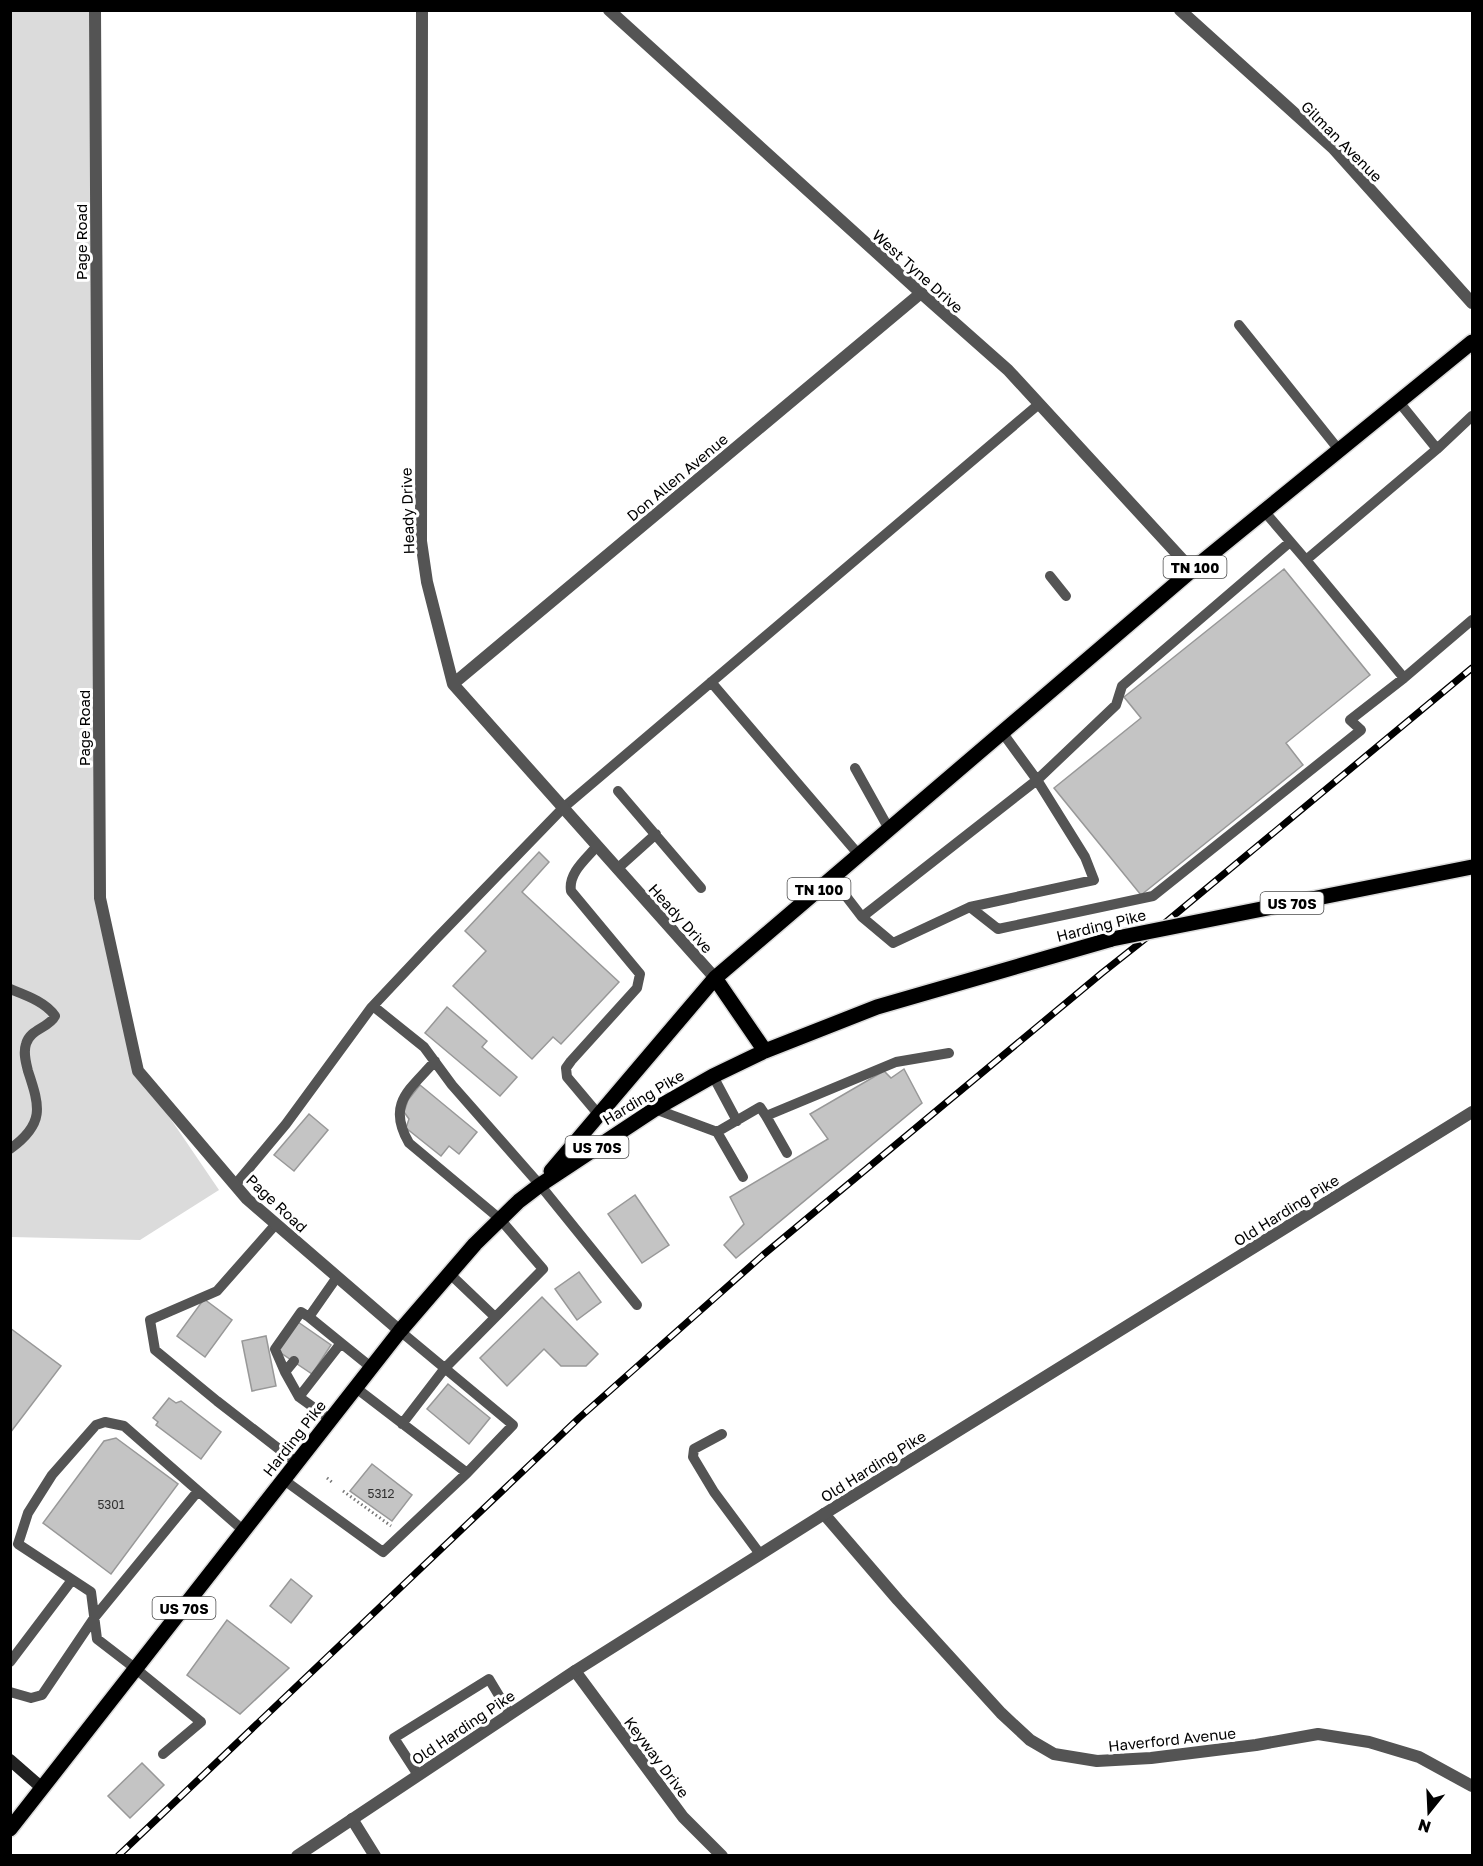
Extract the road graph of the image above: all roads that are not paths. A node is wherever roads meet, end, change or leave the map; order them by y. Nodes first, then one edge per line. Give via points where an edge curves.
1 (94, 10) edge
2 (422, 10) edge
3 (609, 10) edge
4 (1180, 10) edge
5 (921, 293) junction
6 (1473, 303) edge
7 (1239, 325) dead end
8 (1473, 342) edge
9 (1399, 402) junction
10 (1039, 404) junction
11 (1473, 416) edge
12 (1437, 449) junction
13 (1339, 450) junction
14 (1264, 512) junction
15 (1290, 543) junction
16 (1306, 560) junction
17 (1191, 570) junction
18 (1050, 576) dead end
19 (1066, 596) dead end
20 (1473, 621) edge
21 (1404, 678) junction
22 (711, 682) junction
23 (453, 684) junction
24 (1002, 732) junction
25 (855, 768) dead end
26 (1037, 780) junction
27 (618, 791) dead end
28 (563, 808) junction
29 (889, 829) junction
30 (656, 834) junction
31 (597, 846) junction
32 (859, 855) junction
33 (1473, 867) edge
34 (617, 869) junction
35 (832, 878) junction
36 (701, 888) dead end
37 (970, 907) junction
38 (862, 917) junction
39 (715, 978) junction
40 (10, 988) edge
41 (373, 1006) junction
42 (765, 1051) junction
43 (949, 1053) dead end
44 (435, 1061) junction
45 (713, 1076) junction
46 (655, 1109) junction
47 (1473, 1112) edge
48 (599, 1115) junction
49 (766, 1116) junction
50 (737, 1121) junction
51 (717, 1132) junction
52 (10, 1149) edge
53 (787, 1153) dead end
54 (743, 1177) dead end
55 (235, 1185) junction
56 (540, 1185) junction
57 (500, 1219) junction
58 (276, 1224) junction
59 (450, 1274) junction
60 (337, 1278) junction
61 (637, 1305) dead end
62 (309, 1317) junction
63 (495, 1317) junction
64 (400, 1331) junction
65 (341, 1342) junction
66 (294, 1362) dead end
67 (372, 1368) junction
68 (445, 1368) junction
69 (285, 1372) junction
70 (356, 1388) junction
71 (300, 1397) junction
72 (331, 1420) junction
73 (402, 1424) junction
74 (722, 1434) dead end
75 (297, 1463) junction
76 (466, 1473) junction
77 (284, 1480) junction
78 (198, 1491) junction
79 (824, 1514) junction
80 (244, 1531) junction
81 (760, 1554) junction
82 (72, 1580) junction
83 (94, 1618) junction
84 (10, 1662) edge
85 (136, 1669) junction
86 (575, 1671) junction
87 (10, 1692) edge
88 (510, 1714) junction
89 (163, 1754) dead end
90 (10, 1760) edge
91 (418, 1775) junction
92 (1473, 1786) edge
93 (42, 1788) junction
94 (352, 1819) junction
95 (10, 1829) edge
96 (297, 1856) edge
97 (375, 1856) edge
98 (722, 1856) edge

1 - 55 street, Page Road via 100,898 138,1071
2 - 23 street, Heady Drive via 421,541 427,582
3 - 5 street, West Tyne Drive
4 - 6 street, Gilman Avenue via 1333,148
5 - 10 street, West Tyne Drive via 1008,370
5 - 23 street, Don Allen Avenue
7 - 13 lane
8 - 9 main road, TN 100
9 - 12 lane
9 - 13 main road, TN 100
10 - 17 street, West Tyne Drive
10 - 22 lane
11 - 12 lane
12 - 16 lane
13 - 14 main road, TN 100
14 - 15 lane
14 - 17 main road, TN 100
15 - 16 lane
15 - 26 lane via 1122,686 1116,705
16 - 21 lane
17 - 24 main road, TN 100
18 - 19 lane
20 - 21 lane
21 - 37 lane via 1350,720 1361,730 1153,896 998,929
22 - 28 lane
22 - 32 lane
23 - 28 street, Heady Drive
24 - 26 lane
24 - 29 main road, TN 100
25 - 29 lane
26 - 37 lane via 1085,858 1094,880
26 - 38 lane
27 - 30 lane
28 - 31 street, Heady Drive
28 - 41 lane
29 - 32 main road, TN 100
30 - 34 lane
30 - 36 lane
31 - 34 street, Heady Drive
31 - 48 lane via 572,876 571,891 640,974 637,988 566,1068 567,1077
32 - 35 main road, TN 100
33 - 42 main road, Harding Pike / US 70S, bridge via 1112,939 877,1006
34 - 39 street, Heady Drive
35 - 38 lane
35 - 39 main road, TN 100
37 - 38 lane via 893,943
39 - 42 main road
39 - 48 main road, TN 100
40 - 52 lane via 46,1006 55,1016 26,1042 26,1061 38,1115 29,1132
41 - 44 lane via 424,1047
41 - 55 lane via 286,1124
42 - 45 main road, Harding Pike / US 70S
43 - 49 lane via 896,1062
44 - 56 lane
44 - 57 lane via 401,1100 400,1128 409,1143
45 - 46 main road, Harding Pike / US 70S
45 - 50 lane
46 - 51 lane
46 - 56 main road, Harding Pike / US 70S
47 - 79 street, Old Harding Pike
48 - 56 main road, TN 100
49 - 50 lane via 760,1107
49 - 53 lane
50 - 51 lane
51 - 54 lane
55 - 58 street, Page Road
56 - 57 main road, Harding Pike / US 70S
56 - 61 lane
57 - 59 main road, Harding Pike / US 70S
57 - 63 lane via 543,1269
58 - 60 street, Page Road
58 - 75 lane via 217,1291 150,1320 155,1350
59 - 63 lane
59 - 64 main road, Harding Pike / US 70S
60 - 62 lane
60 - 64 street, Page Road
62 - 65 lane via 317,1330
62 - 69 lane via 301,1312 274,1349
63 - 68 lane
64 - 67 main road, Harding Pike / US 70S
64 - 68 lane
65 - 67 lane
65 - 71 lane
66 - 69 lane
67 - 70 main road, Harding Pike / US 70S
68 - 73 lane
68 - 76 lane via 513,1425
69 - 71 lane
70 - 72 main road, Harding Pike / US 70S
70 - 73 lane
71 - 72 lane
72 - 75 main road, Harding Pike / US 70S
73 - 76 lane
74 - 81 lane via 694,1449 693,1457
75 - 77 main road, Harding Pike / US 70S
76 - 77 lane via 383,1552
77 - 80 main road, Harding Pike / US 70S
78 - 80 lane
78 - 82 lane via 124,1426 105,1422 96,1425 52,1475 28,1513 18,1544
78 - 83 lane
79 - 81 street, Old Harding Pike
79 - 92 street, Haverford Avenue via 1001,1713 1030,1740 1054,1754 1096,1761 1151,1758 1318,1734 1369,1742 1419,1758
80 - 85 main road, Harding Pike / US 70S
81 - 86 street, Old Harding Pike
82 - 83 lane via 91,1592
82 - 84 lane
83 - 85 lane via 97,1640
83 - 87 lane via 42,1695 31,1698
85 - 89 lane via 201,1722
85 - 93 main road, Harding Pike / US 70S
86 - 88 street, Old Harding Pike
86 - 98 street, Keyway Drive via 683,1817
88 - 91 street, Old Harding Pike
88 - 91 lane via 489,1679 394,1738
90 - 93 main road
91 - 94 street, Old Harding Pike
93 - 95 main road, Harding Pike / US 70S
94 - 96 street, Old Harding Pike
94 - 97 street

